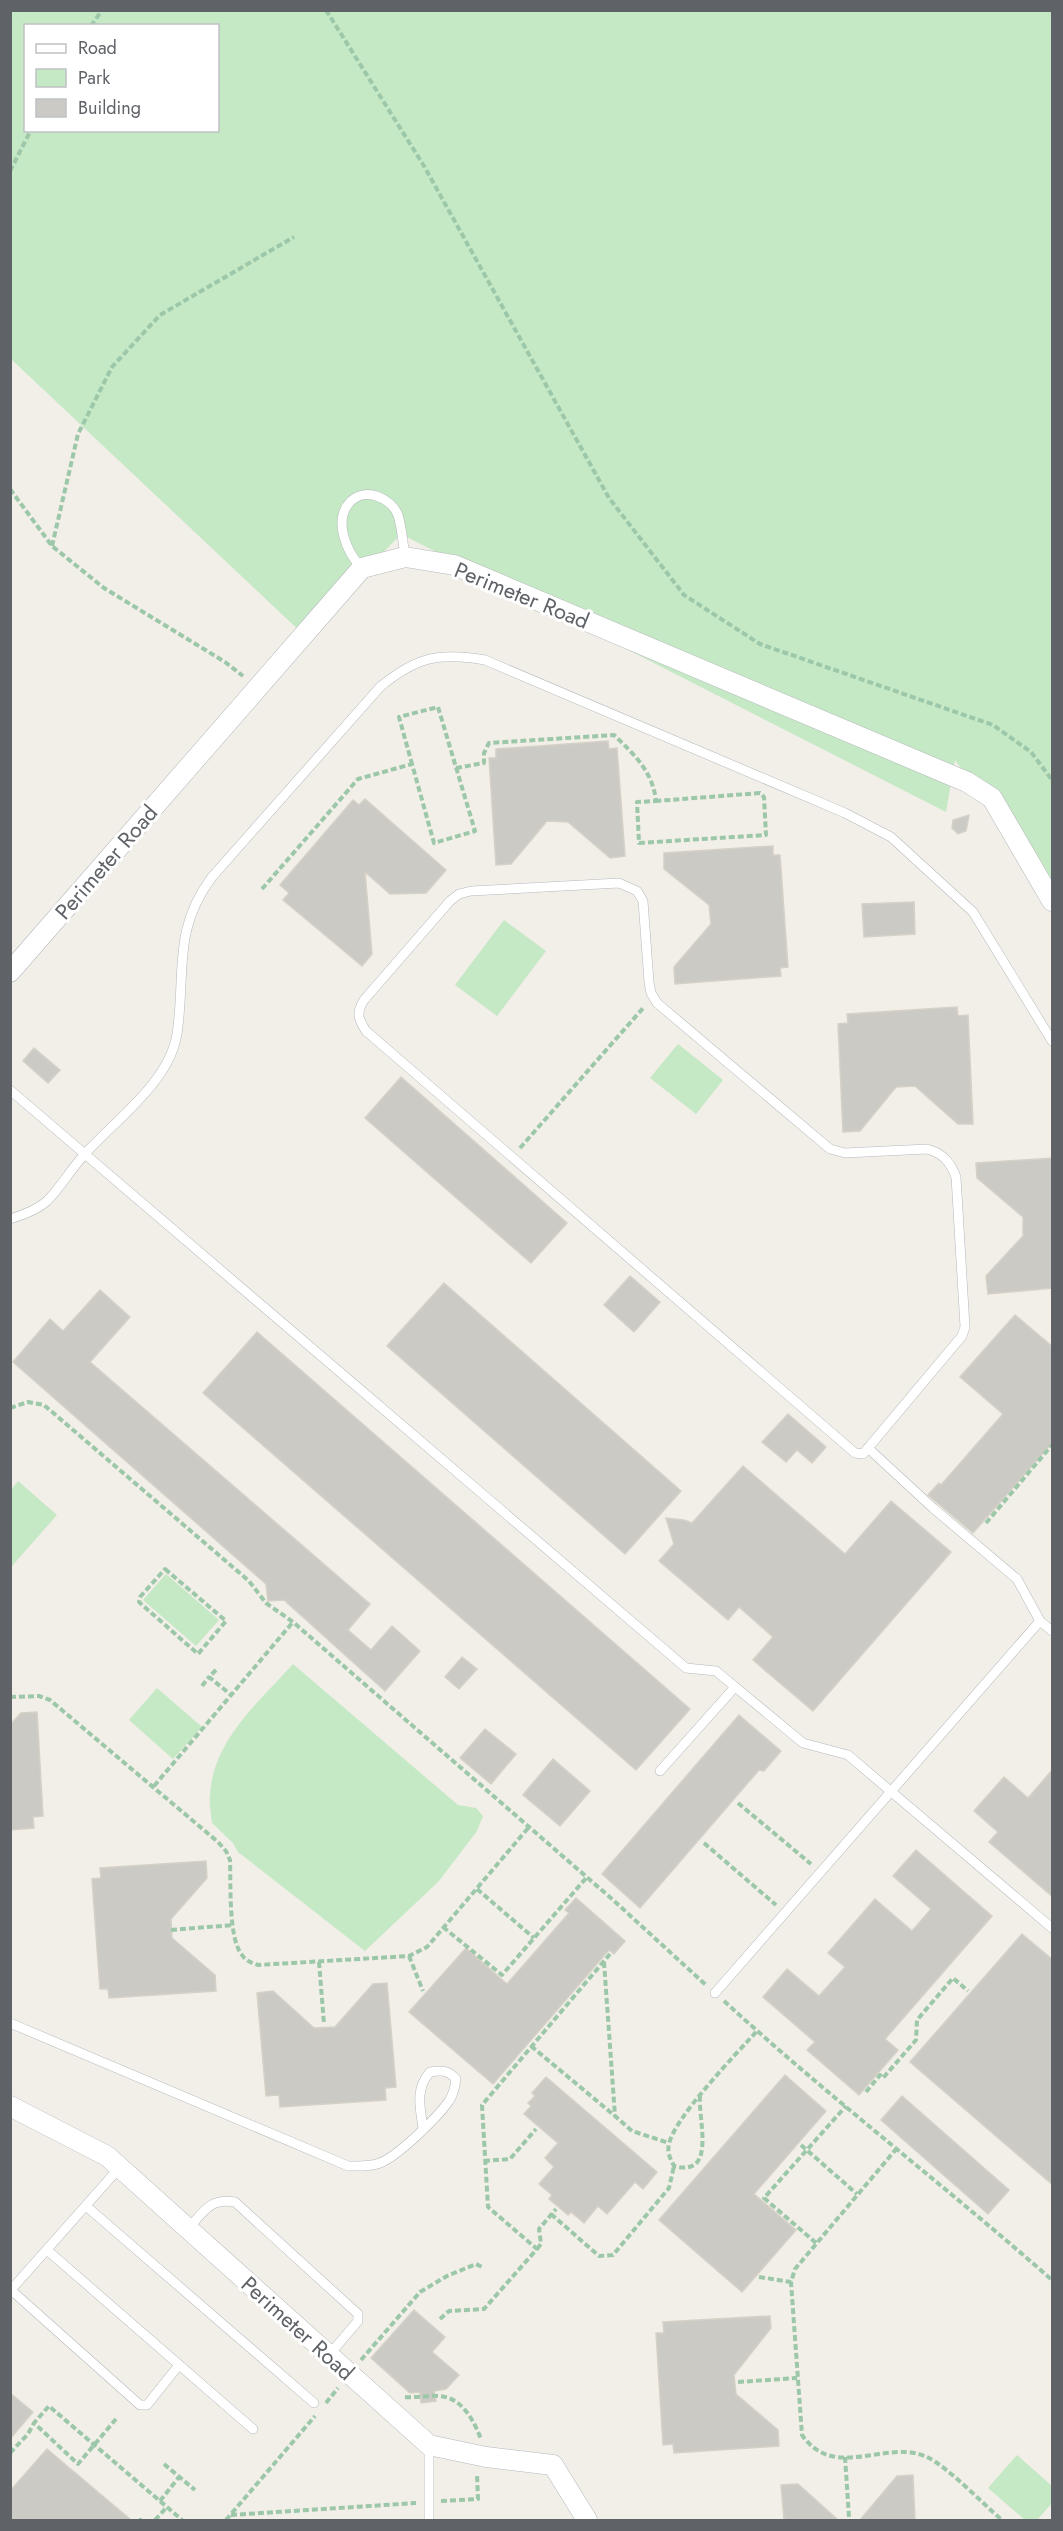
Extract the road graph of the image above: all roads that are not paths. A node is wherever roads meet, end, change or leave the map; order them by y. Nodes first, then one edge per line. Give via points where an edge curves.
1 (405, 557) junction
2 (362, 568) junction
3 (1053, 901) edge
4 (10, 972) edge
5 (1053, 1041) edge
6 (10, 1090) edge
7 (85, 1154) junction
8 (10, 1219) edge
9 (868, 1448) junction
10 (1040, 1621) junction
11 (1053, 1631) edge
12 (735, 1687) junction
13 (660, 1771) dead end
14 (892, 1793) junction
15 (1053, 1928) edge
16 (715, 1993) road end
17 (10, 2023) edge
18 (10, 2106) edge
19 (423, 2128) junction
20 (120, 2167) junction
21 (86, 2206) junction
22 (189, 2229) junction
23 (47, 2250) junction
24 (11, 2291) edge
25 (329, 2355) junction
26 (179, 2365) junction
27 (314, 2403) dead end
28 (253, 2429) dead end
29 (429, 2445) junction
30 (429, 2520) edge
31 (587, 2520) edge

1 - 2 street, Perimeter Road
1 - 2 lane via 398,515 375,495 363,495 351,501 343,526 352,559
1 - 3 street, Perimeter Road via 454,565 967,782 992,798
2 - 4 street, Perimeter Road
5 - 7 lane via 973,912 891,837 845,813 485,660 441,655 400,670 380,687 197,897 187,924 177,1035 170,1059 128,1112
6 - 7 lane
7 - 8 lane via 46,1202
7 - 12 lane via 686,1668 716,1671
9 - 9 lane via 863,1454 855,1453 358,1021 358,1010 364,1000 459,894 628,885 643,901 649,982 657,1003 830,1149 845,1153 927,1149 952,1165 956,1177 965,1327 962,1336
9 - 10 lane via 1017,1579
10 - 11 lane
10 - 14 lane
12 - 13 lane
12 - 14 lane via 803,1743 848,1755
14 - 15 lane
14 - 16 lane
17 - 19 lane via 348,2166 364,2167 390,2158
18 - 20 street, Perimeter Road via 107,2156
19 - 19 lane via 419,2099 422,2081 430,2072 450,2073 456,2079 449,2101
20 - 21 lane
20 - 22 street, Perimeter Road
21 - 23 lane
21 - 27 lane
22 - 25 street, Perimeter Road
22 - 25 lane via 211,2204 222,2200 235,2202 244,2209 358,2314 357,2321
23 - 24 lane
23 - 26 lane
24 - 26 lane via 140,2405 147,2405
25 - 29 street, Perimeter Road via 355,2366
26 - 28 lane
29 - 30 lane
29 - 31 street via 553,2465

